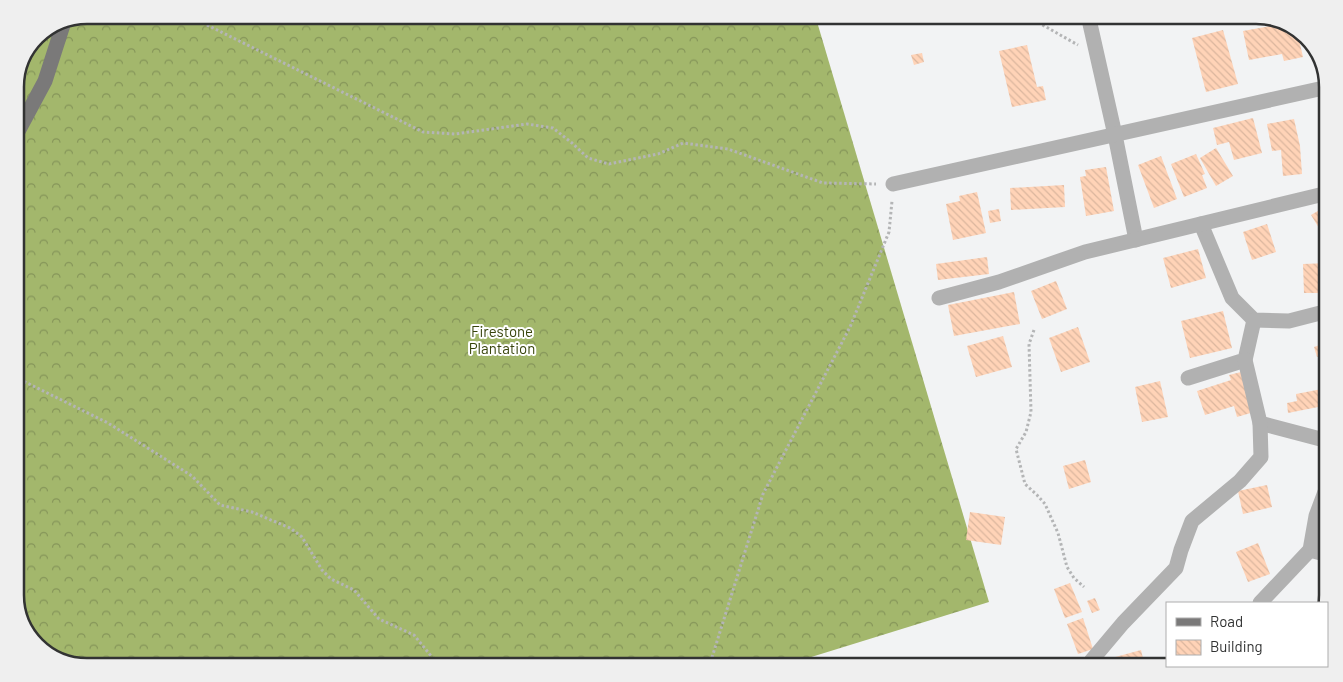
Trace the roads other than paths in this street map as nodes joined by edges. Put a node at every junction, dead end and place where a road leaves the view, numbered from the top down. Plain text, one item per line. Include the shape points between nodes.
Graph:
1 (1090, 24) edge
2 (62, 29) edge
3 (1319, 89) edge
4 (24, 120) edge
5 (1115, 135) junction
6 (893, 184) road end
7 (1319, 195) edge
8 (1201, 224) junction
9 (1136, 240) junction
10 (939, 298) dead end
11 (1319, 313) edge
12 (1254, 320) junction
13 (1245, 360) junction
14 (1188, 378) dead end
15 (1260, 423) junction
16 (1319, 439) edge
17 (1319, 508) edge
18 (1310, 550) junction
19 (1319, 552) edge
20 (1261, 602) edge
21 (1094, 658) edge

1 - 5 street
2 - 4 main road via 45,81
3 - 5 street
5 - 6 street
5 - 9 street
7 - 8 street
8 - 9 street
8 - 12 street via 1232,298
9 - 10 street via 1085,252 999,282
11 - 12 street via 1289,321
12 - 13 street
13 - 14 street
13 - 15 street
15 - 16 street
15 - 21 street via 1262,457 1240,481 1192,520 1176,568
17 - 18 street
18 - 19 street
18 - 20 street

